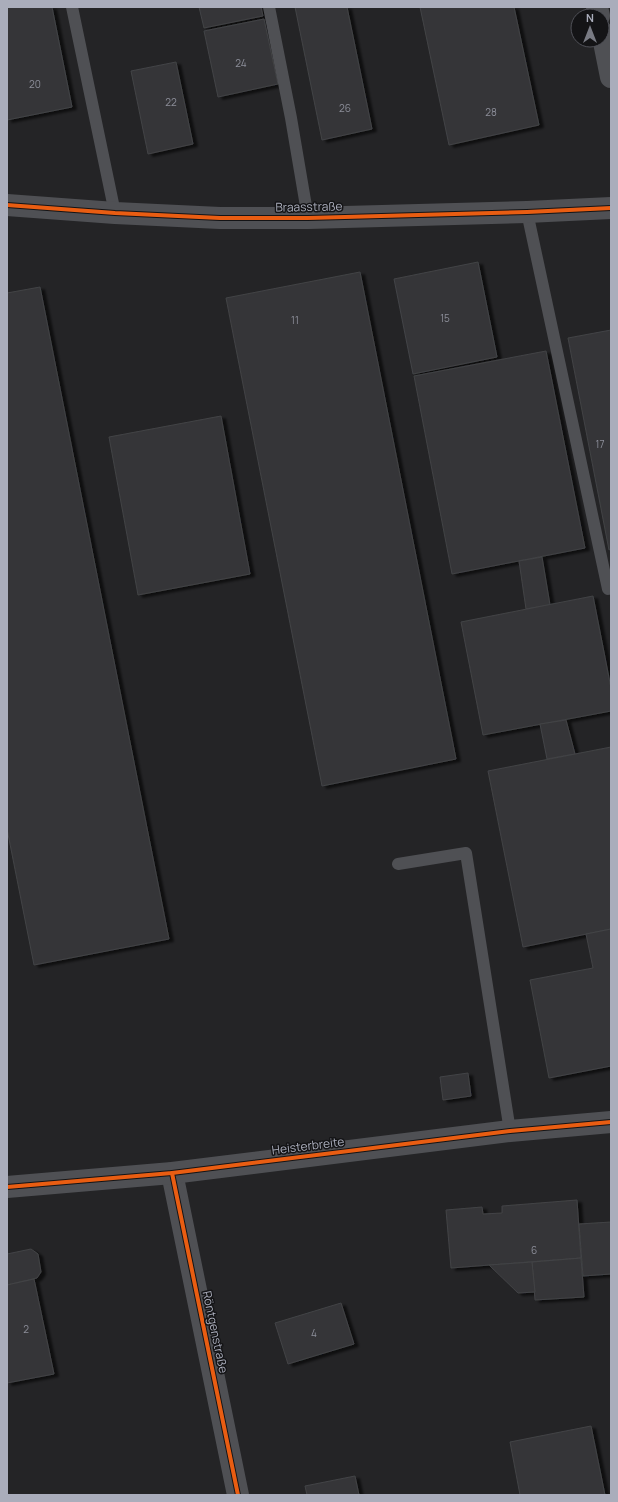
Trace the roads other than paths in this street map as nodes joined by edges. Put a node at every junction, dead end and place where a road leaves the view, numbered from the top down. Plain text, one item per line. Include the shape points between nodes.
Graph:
1 (72, 7) edge
2 (269, 7) edge
3 (605, 48) edge
4 (611, 77) edge
5 (7, 205) edge
6 (611, 208) edge
7 (527, 212) junction
8 (115, 213) junction
9 (308, 218) junction
10 (611, 588) edge
11 (398, 864) dead end
12 (611, 1122) edge
13 (510, 1131) junction
14 (172, 1173) junction
15 (7, 1187) edge
16 (238, 1495) edge

1 - 8 lane
2 - 9 lane
3 - 4 street
5 - 8 street, Braasstraße
6 - 7 street, Braasstraße
7 - 9 street, Braasstraße
7 - 10 lane via 608,589
8 - 9 street, Braasstraße via 220,218
11 - 13 lane via 466,853
12 - 13 street, Heisterbreite
13 - 14 street, Heisterbreite
14 - 15 street, Heisterbreite
14 - 16 street, Röntgenstraße

